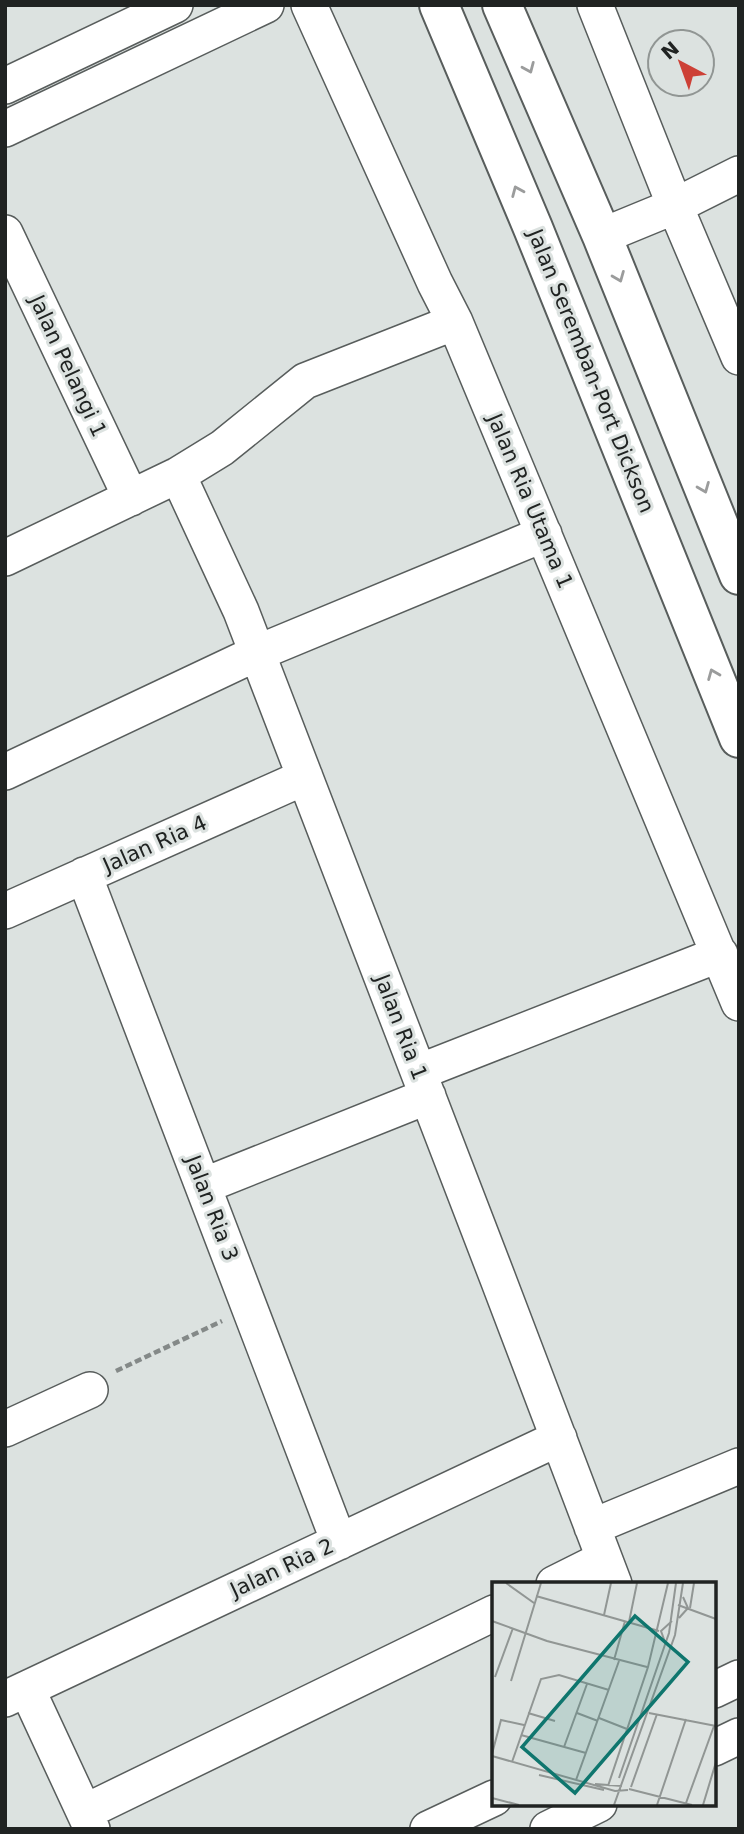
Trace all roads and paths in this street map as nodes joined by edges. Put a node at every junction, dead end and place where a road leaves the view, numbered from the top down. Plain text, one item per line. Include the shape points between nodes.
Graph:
1 (176, 5) edge
2 (266, 5) edge
3 (309, 5) edge
4 (502, 5) edge
5 (595, 5) edge
6 (436, 12) edge
7 (5, 86) edge
8 (5, 129) edge
9 (739, 174) edge
10 (675, 206) junction
11 (5, 233) edge
12 (602, 236) junction
13 (455, 322) junction
14 (739, 357) edge
15 (178, 475) junction
16 (131, 498) junction
17 (544, 534) junction
18 (5, 558) edge
19 (739, 575) edge
20 (257, 653) junction
21 (739, 738) edge
22 (5, 772) edge
23 (305, 776) junction
24 (85, 875) junction
25 (5, 911) edge
26 (720, 954) junction
27 (739, 1003) edge
28 (423, 1084) junction
29 (203, 1186) junction
30 (250, 1308) junction
31 (90, 1390) joint
32 (5, 1429) edge
33 (559, 1438) junction
34 (739, 1466) edge
35 (592, 1527) junction
36 (339, 1542) junction
37 (609, 1572) edge
38 (563, 1582) edge
39 (492, 1614) edge
40 (739, 1678) edge
41 (716, 1689) edge
42 (16, 1694) edge
43 (739, 1736) edge
44 (716, 1747) edge
45 (492, 1799) edge
46 (595, 1806) edge
47 (88, 1821) edge
48 (428, 1829) edge
49 (548, 1829) edge

1 - 7 street
2 - 8 street
3 - 13 street, Jalan Ria Utama 1
4 -> 12 highway
5 - 10 street
21 -> 6 highway, Jalan Seremban-Port Dickson via 533,228
9 - 10 street
10 - 12 street
10 - 14 street
11 - 16 street, Jalan Pelangi 1
12 -> 19 highway
13 - 15 street via 305,381 222,448
13 - 17 street, Jalan Ria Utama 1
15 - 16 street
15 - 20 street, Jalan Ria 1
16 - 18 street
17 - 20 street
17 - 26 street, Jalan Ria Utama 1
20 - 22 street
20 - 23 street, Jalan Ria 1
23 - 24 street, Jalan Ria 4
23 - 28 street, Jalan Ria 1
24 - 25 street, Jalan Ria 4
24 - 29 street, Jalan Ria 3
26 - 27 street, Jalan Ria Utama 1
26 - 28 street
28 - 29 street
28 - 33 street, Jalan Ria 1
29 - 30 street, Jalan Ria 3
30 - 31 path via 122,1367
30 - 36 street, Jalan Ria 3
31 - 32 street
33 - 35 street, Jalan Ria 1
33 - 36 street, Jalan Ria 2
34 - 35 street
35 - 37 street, Jalan Ria 1
36 - 42 street, Jalan Ria 2
37 - 38 street
39 - 47 street
40 - 41 street
42 - 47 street
43 - 44 street
45 - 48 street
46 - 49 street

